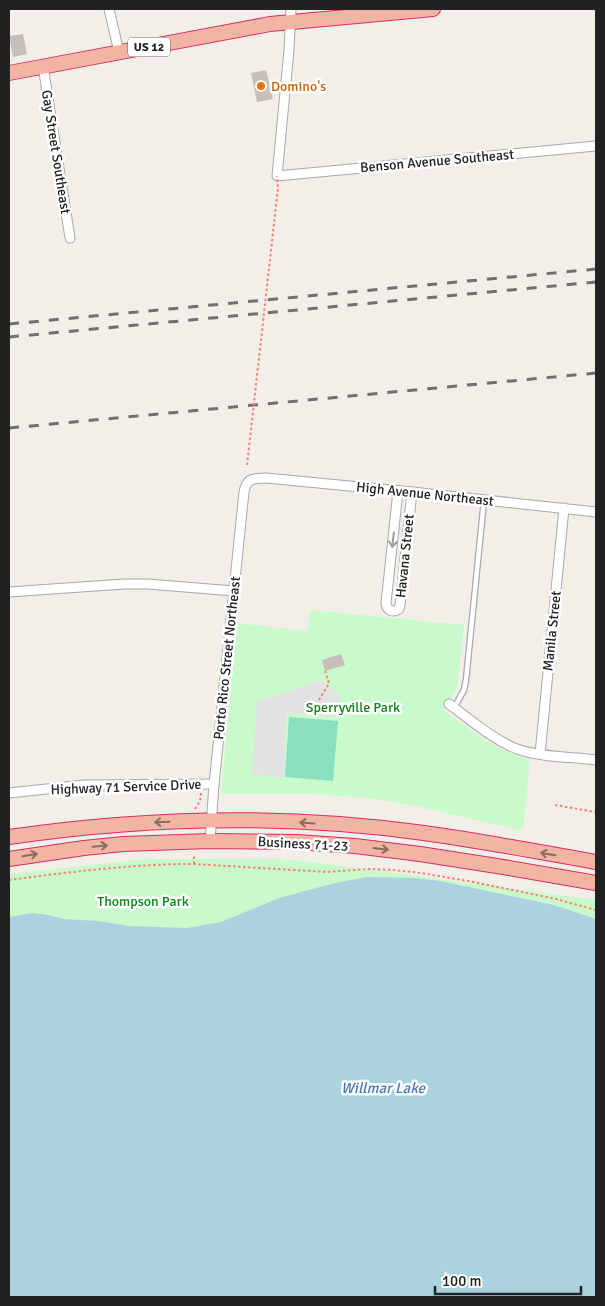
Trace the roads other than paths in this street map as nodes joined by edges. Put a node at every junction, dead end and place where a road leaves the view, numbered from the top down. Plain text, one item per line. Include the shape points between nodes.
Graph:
1 (109, 9) edge
2 (433, 9) edge
3 (290, 15) edge
4 (119, 52) junction
5 (43, 66) junction
6 (9, 73) edge
7 (596, 146) edge
8 (70, 238) dead end
9 (253, 478) joint
10 (398, 491) junction
11 (412, 492) junction
12 (484, 499) junction
13 (564, 508) junction
14 (596, 512) edge
15 (234, 591) junction
16 (9, 592) edge
17 (452, 706) joint
18 (540, 754) junction
19 (596, 760) edge
20 (214, 784) junction
21 (9, 793) edge
22 (211, 820) junction
23 (9, 837) edge
24 (210, 841) junction
25 (9, 859) edge
26 (596, 862) edge
27 (596, 883) edge

1 - 4 street
2 - 3 highway, US 12
3 - 4 highway, US 12 via 270,24
3 - 7 street, Benson Avenue Southeast via 277,176
4 - 5 highway, US 12
5 - 6 highway, US 12
5 - 8 street, Gay Street Southeast
9 - 10 street, High Avenue Northeast
9 - 15 street, Porto Rico Street Northeast via 244,492
10 - 11 street, High Avenue Northeast
10 -> 11 street, Havana Street via 386,603 388,610 392,611 399,609 400,605
11 - 12 street, High Avenue Northeast
12 - 13 street, High Avenue Northeast
12 - 17 lane via 466,680 464,690
13 - 14 street, High Avenue Northeast
13 - 18 street, Manila Street
15 - 16 street via 123,584
15 - 20 street, Porto Rico Street Northeast
17 - 18 street via 492,736 522,750
18 - 19 street
20 - 21 street, Highway 71 Service Drive via 84,785
20 - 22 street, Porto Rico Street Northeast
22 -> 23 highway, Business 71-23 via 101,826
22 - 24 street, Porto Rico Street Northeast
26 -> 22 highway, Business 71-23 via 423,833 356,826
25 -> 24 highway, Business 71-23 via 123,844
24 -> 27 highway, Business 71-23 via 355,846

